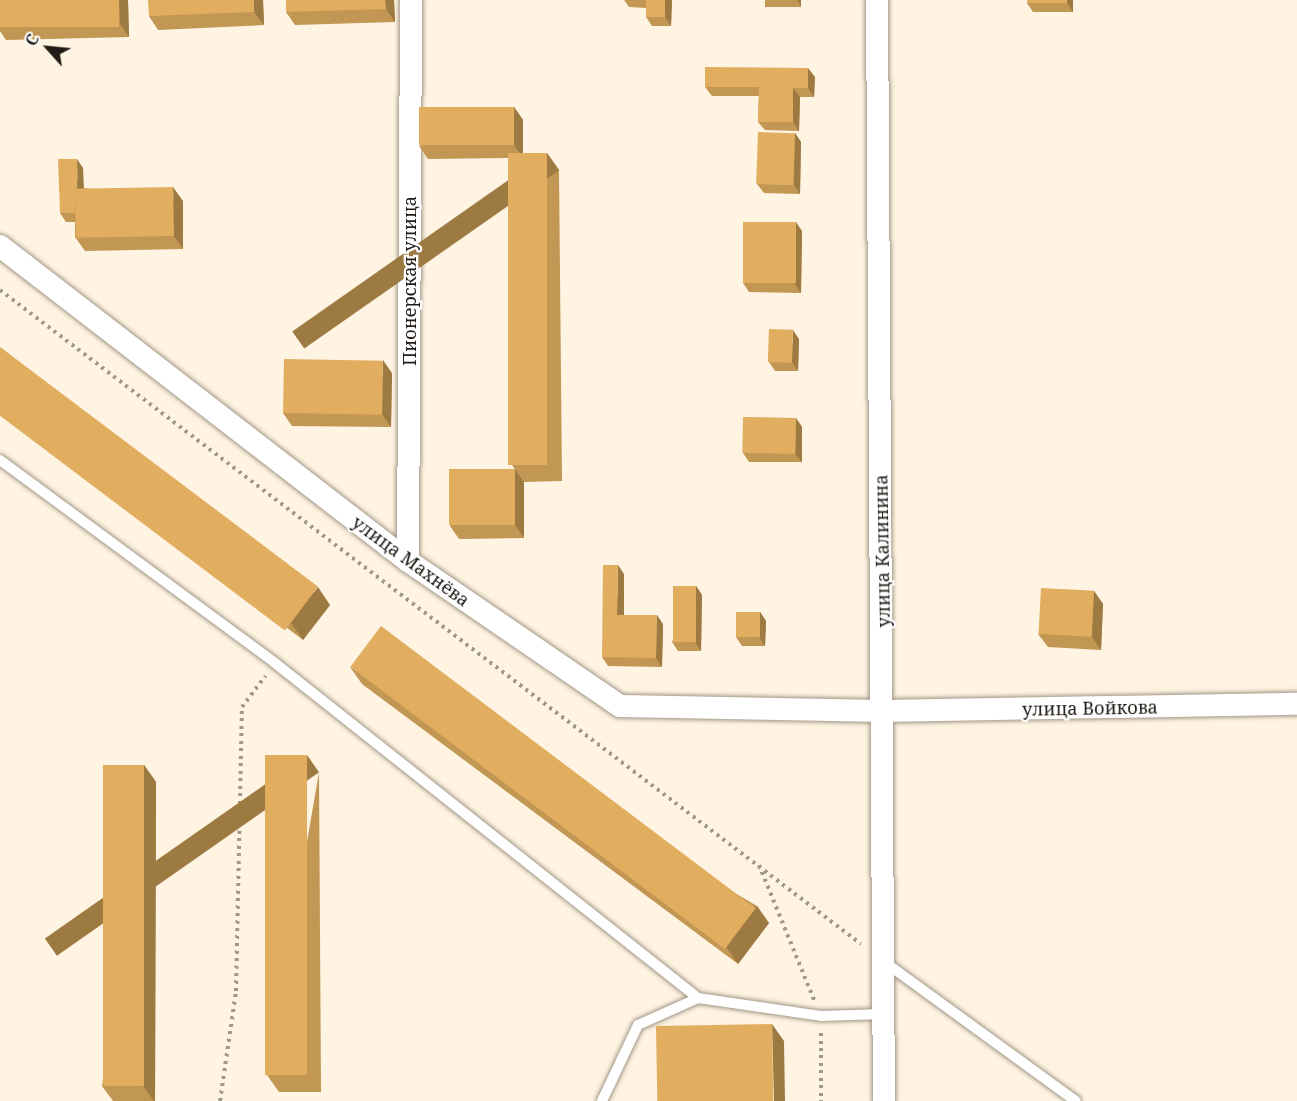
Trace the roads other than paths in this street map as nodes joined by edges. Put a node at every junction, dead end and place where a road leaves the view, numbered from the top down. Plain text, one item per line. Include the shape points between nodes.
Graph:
1 (411, 0) edge
2 (877, 0) edge
3 (0, 246) edge
4 (0, 460) edge
5 (408, 561) junction
6 (1297, 704) edge
7 (883, 711) junction
8 (883, 961) junction
9 (698, 998) junction
10 (882, 1014) junction
11 (602, 1101) edge
12 (884, 1101) edge
13 (1076, 1101) edge

1 - 5 street, Пионерская улица
2 - 7 street, улица Калинина
3 - 5 street, улица Махнёва
4 - 9 lane via 274,663
5 - 7 street, улица Махнёва via 620,706
6 - 7 street, улица Войкова
7 - 8 street, улица Калинина
8 - 10 street, улица Калинина
8 - 13 lane
9 - 10 lane via 821,1016
9 - 11 lane via 638,1025
10 - 12 street, улица Калинина

